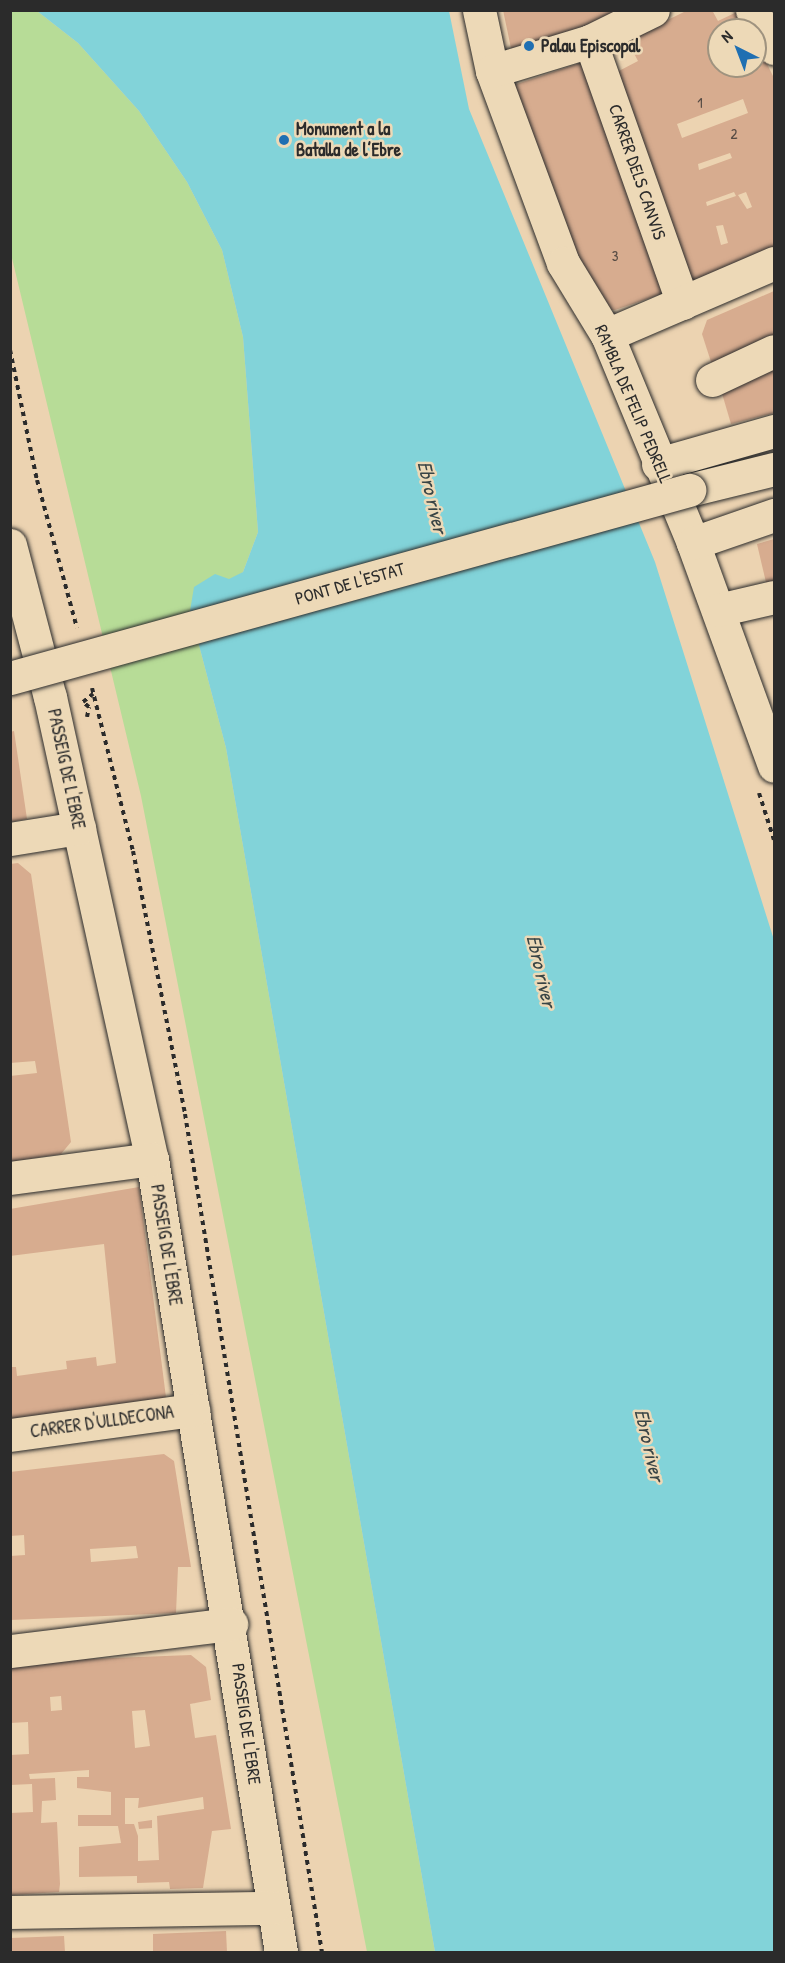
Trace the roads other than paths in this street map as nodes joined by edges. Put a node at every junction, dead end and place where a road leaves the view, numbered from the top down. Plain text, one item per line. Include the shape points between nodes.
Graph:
1 (479, 10) edge
2 (653, 10) edge
3 (752, 10) edge
4 (590, 41) junction
5 (774, 48) edge
6 (492, 71) junction
7 (774, 263) edge
8 (683, 303) junction
9 (607, 335) junction
10 (774, 351) edge
11 (712, 380) dead end
12 (774, 431) edge
13 (658, 464) junction
14 (774, 470) edge
15 (774, 515) edge
16 (693, 543) junction
17 (10, 545) edge
18 (774, 597) edge
19 (718, 610) junction
20 (10, 678) edge
21 (774, 766) edge
22 (79, 828) junction
23 (10, 839) edge
24 (152, 1160) junction
25 (10, 1178) edge
26 (193, 1410) junction
27 (10, 1435) edge
28 (231, 1623) junction
29 (10, 1651) edge
30 (273, 1908) junction
31 (10, 1912) edge
32 (280, 1953) edge

1 - 6 street, RAMBLA DE FELIP PEDRELL
2 - 4 street
3 - 5 street
4 - 6 street
4 - 8 street, CARRER DELS CANVIS
6 - 9 street, RAMBLA DE FELIP PEDRELL via 563,263
7 - 8 street
8 - 9 street
9 - 13 street, RAMBLA DE FELIP PEDRELL
10 - 11 street
12 - 13 street
13 - 16 street, RAMBLA DE FELIP PEDRELL
14 - 20 street, PONT DE L'ESTAT, bridge via 689,490
15 - 16 street
16 - 19 street, RAMBLA DE FELIP PEDRELL
17 - 22 street, PASSEIG DE L'EBRE
18 - 19 street
19 - 21 street, RAMBLA DE FELIP PEDRELL
22 - 23 street
22 - 24 street, PASSEIG DE L'EBRE
24 - 25 street
24 - 26 street, PASSEIG DE L'EBRE
26 - 27 street, CARRER D'ULLDECONA
26 - 28 street, PASSEIG DE L'EBRE
28 - 29 street
28 - 30 street, PASSEIG DE L'EBRE
30 - 31 street
30 - 32 street, PASSEIG DE L'EBRE

